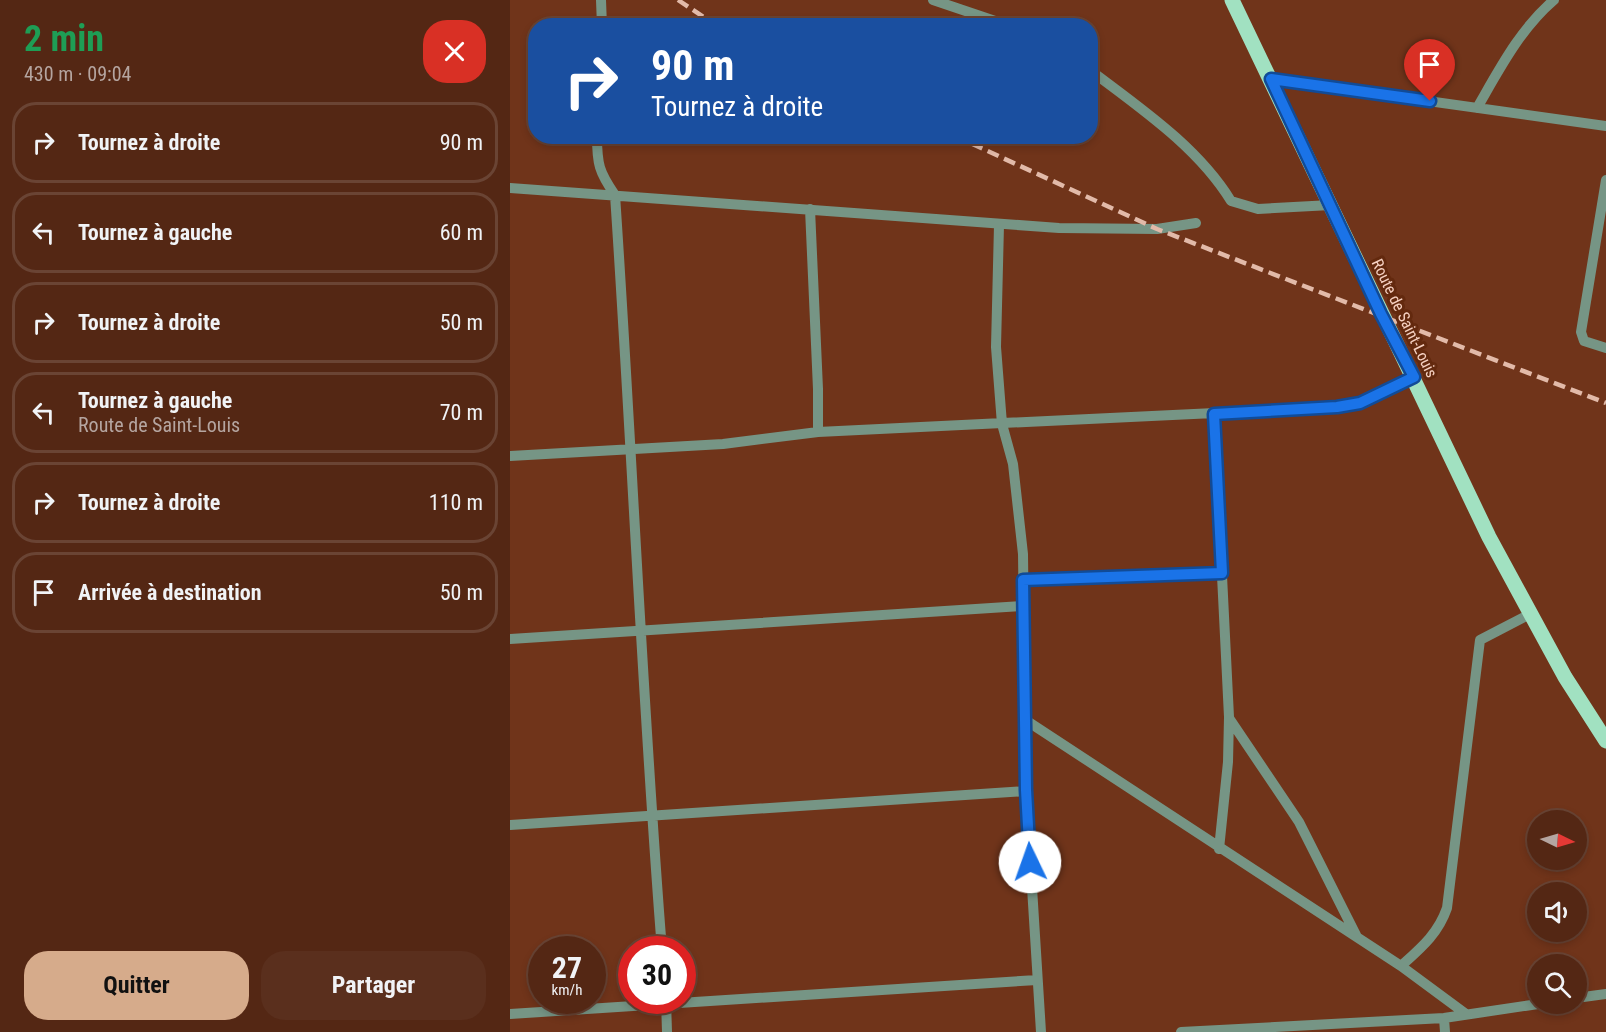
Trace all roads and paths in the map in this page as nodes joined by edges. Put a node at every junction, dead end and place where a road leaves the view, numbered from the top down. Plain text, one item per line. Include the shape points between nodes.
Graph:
1 (601, 0) edge
2 (933, 0) edge
3 (1232, 0) edge
4 (1554, 0) edge
5 (602, 18) edge
6 (986, 18) edge
7 (1098, 76) edge
8 (1271, 79) junction
9 (1477, 108) junction
10 (1606, 126) edge
11 (597, 144) edge
12 (1606, 180) edge
13 (510, 188) edge
14 (615, 195) junction
15 (1331, 206) junction
16 (810, 209) junction
17 (1196, 223) dead end
18 (999, 225) junction
19 (1606, 348) edge
20 (1414, 377) junction
21 (1214, 414) junction
22 (1002, 424) junction
23 (818, 432) junction
24 (632, 450) junction
25 (510, 456) edge
26 (1222, 573) junction
27 (1023, 580) junction
28 (1023, 606) junction
29 (1530, 614) junction
30 (643, 632) junction
31 (510, 639) edge
32 (1229, 717) junction
33 (1027, 721) junction
34 (1606, 741) edge
35 (1026, 790) junction
36 (651, 815) junction
37 (510, 825) edge
38 (1219, 849) junction
39 (661, 936) edge
40 (1357, 938) junction
41 (1401, 966) junction
42 (1037, 980) junction
43 (1606, 994) edge
44 (1587, 997) edge
45 (696, 1000) edge
46 (618, 1006) edge
47 (1527, 1006) edge
48 (510, 1014) edge
49 (667, 1014) edge
50 (1466, 1014) junction
51 (1444, 1018) junction
52 (668, 1032) edge
53 (1041, 1032) edge
54 (1181, 1032) edge
55 (1445, 1032) edge

1 - 5 street
2 - 6 street
3 - 8 main road, Route de Saint-Louis
4 - 9 street via 1522,36
7 - 15 street via 1185,146 1221,184 1231,201 1258,209
8 - 9 street
8 - 15 main road, Route de Saint-Louis
9 - 10 street
11 - 14 street via 601,176
12 - 19 street via 1581,332 1584,341
13 - 14 street
14 - 16 street
14 - 24 street
15 - 20 main road, Route de Saint-Louis
16 - 18 street
16 - 23 street
17 - 18 street via 1157,229
18 - 22 street via 996,323
20 - 21 street via 1360,403
20 - 29 main road, Route de Saint-Louis
21 - 22 street
21 - 26 street
22 - 23 street
22 - 27 street via 1013,464
23 - 24 street
24 - 25 street
24 - 30 street
26 - 27 street
26 - 32 street
27 - 28 street
28 - 30 street
28 - 33 street
29 - 34 main road, Route de Saint-Louis
29 - 41 street via 1480,640 1447,908 1442,925
30 - 31 street
30 - 36 street
32 - 38 street
32 - 40 street via 1299,822
33 - 35 street
33 - 38 street
35 - 36 street
35 - 42 street
36 - 37 street
36 - 39 street
38 - 40 street
40 - 41 street
41 - 50 street
42 - 45 street
42 - 53 street
43 - 44 street
46 - 48 street
47 - 50 street
49 - 52 street
50 - 51 street
51 - 54 street
51 - 55 street

